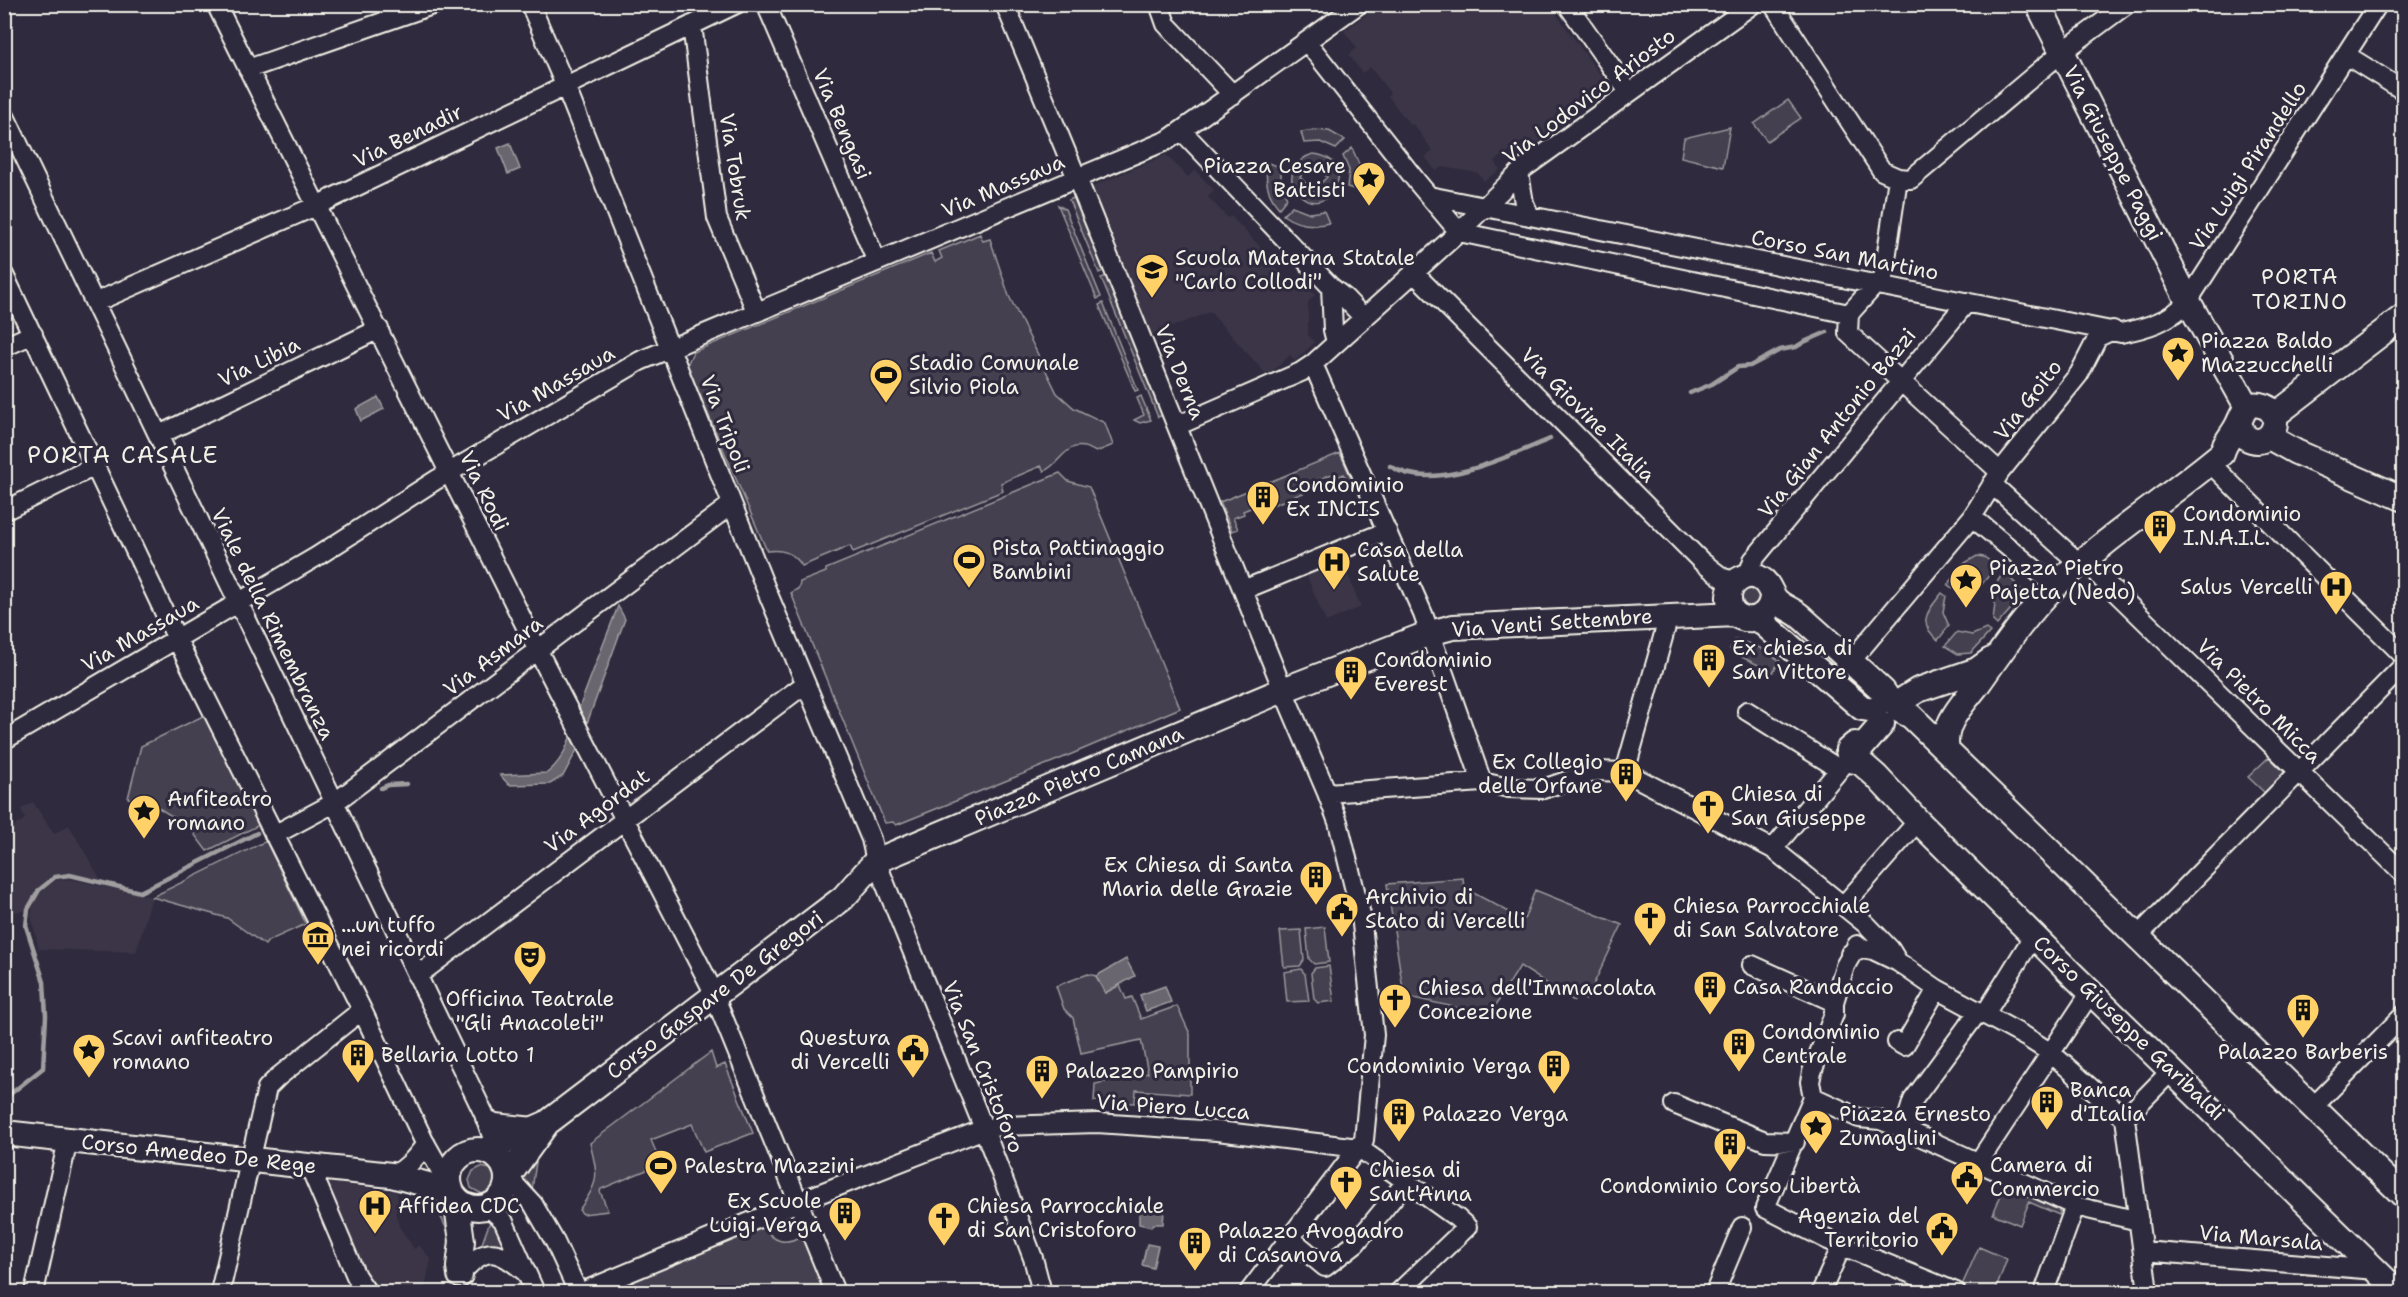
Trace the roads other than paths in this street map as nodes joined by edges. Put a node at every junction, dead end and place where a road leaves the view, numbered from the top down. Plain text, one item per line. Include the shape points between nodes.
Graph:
1 (216, 4) edge
2 (435, 4) edge
3 (530, 4) edge
4 (736, 4) edge
5 (766, 4) edge
6 (1005, 4) edge
7 (1159, 4) edge
8 (1359, 4) edge
9 (1567, 4) edge
10 (1753, 4) edge
11 (1773, 4) edge
12 (2038, 4) edge
13 (2127, 4) edge
14 (2378, 4) edge
15 (692, 25) junction
16 (1307, 42) junction
17 (2061, 53) junction
18 (2346, 55) junction
19 (248, 69) junction
20 (565, 85) junction
21 (2403, 91) edge
22 (1629, 92) junction
23 (1233, 95) junction
24 (4, 114) edge
25 (1175, 135) junction
26 (1519, 173) junction
27 (1890, 175) junction
28 (1077, 179) junction
29 (1429, 196) junction
30 (318, 204) junction
31 (1486, 207) junction
32 (1530, 216) junction
33 (1459, 232) junction
34 (877, 262) junction
35 (1413, 272) junction
36 (4, 275) edge
37 (1879, 285) junction
38 (1331, 286) junction
39 (2188, 301) junction
40 (96, 302) junction
41 (1967, 302) junction
42 (756, 311) junction
43 (1849, 314) junction
44 (2403, 316) edge
45 (1364, 318) junction
46 (379, 329) junction
47 (2113, 330) junction
48 (33, 334) junction
49 (1336, 342) junction
50 (4, 347) edge
51 (669, 348) junction
52 (1313, 364) junction
53 (1900, 380) junction
54 (1175, 420) junction
55 (2256, 425) junction
56 (159, 435) junction
57 (2216, 458) junction
58 (95, 466) junction
59 (450, 472) junction
60 (1996, 478) junction
61 (2403, 499) edge
62 (732, 504) junction
63 (4, 511) edge
64 (1972, 517) junction
65 (1388, 531) junction
66 (2086, 559) junction
67 (2055, 586) junction
68 (1243, 590) junction
69 (1738, 593) junction
70 (1772, 596) junction
71 (238, 603) junction
72 (1679, 615) junction
73 (1760, 618) junction
74 (1430, 633) junction
75 (177, 639) junction
76 (538, 651) junction
77 (1996, 656) junction
78 (2403, 656) edge
79 (1851, 661) junction
80 (2403, 664) edge
81 (805, 684) junction
82 (1283, 690) junction
83 (1888, 710) junction
84 (1747, 711) dead end
85 (4, 741) edge
86 (1947, 751) junction
87 (1853, 759) junction
88 (1625, 772) junction
89 (2299, 773) junction
90 (1482, 782) junction
91 (1328, 793) junction
92 (334, 803) junction
93 (623, 819) junction
94 (1918, 821) junction
95 (274, 835) junction
96 (1773, 849) junction
97 (876, 861) junction
98 (2403, 874) edge
99 (1843, 906) junction
100 (1867, 926) junction
101 (2034, 935) junction
102 (2138, 937) junction
103 (1850, 954) junction
104 (1898, 962) junction
105 (1752, 965) dead end
106 (417, 976) junction
107 (1937, 989) junction
108 (2091, 992) junction
109 (714, 996) junction
110 (1834, 1002) junction
111 (362, 1010) junction
112 (1982, 1013) junction
113 (2403, 1015) edge
114 (1897, 1042) dead end
115 (2052, 1053) junction
116 (2172, 1070) junction
117 (1813, 1097) junction
118 (1674, 1104) dead end
119 (2313, 1107) junction
120 (485, 1118) junction
121 (2125, 1118) junction
122 (542, 1125) junction
123 (984, 1129) junction
124 (1904, 1129) junction
125 (7, 1133) edge
126 (68, 1140) junction
127 (1765, 1141) junction
128 (1795, 1142) junction
129 (426, 1144) junction
130 (1359, 1148) junction
131 (492, 1150) junction
132 (252, 1159) junction
133 (1785, 1163) junction
134 (1978, 1163) junction
135 (309, 1165) junction
136 (393, 1175) junction
137 (508, 1177) junction
138 (449, 1181) junction
139 (1406, 1182) junction
140 (2403, 1196) edge
141 (798, 1202) junction
142 (2075, 1206) junction
143 (488, 1207) junction
144 (1765, 1208) junction
145 (2139, 1221) junction
146 (1290, 1238) junction
147 (1835, 1242) junction
148 (2143, 1251) junction
149 (2376, 1270) junction
150 (525, 1272) junction
151 (461, 1279) edge
152 (1924, 1286) edge
153 (34, 1293) edge
154 (220, 1293) edge
155 (368, 1293) edge
156 (535, 1293) edge
157 (580, 1293) edge
158 (835, 1293) edge
159 (1042, 1293) edge
160 (1249, 1293) edge
161 (1399, 1293) edge
162 (1715, 1293) edge
163 (1821, 1293) edge
164 (1956, 1293) edge
165 (2044, 1293) edge
166 (2148, 1293) edge
167 (2398, 1293) edge

1 - 19 street, Via Rodi
2 - 19 street
3 - 20 street, Via Tripoli
4 - 15 street, Via Benadir
5 - 34 street, Via Bengasi
6 - 28 street, Via Derna
7 - 23 street via 1166,24
8 - 16 street
9 - 22 street
10 - 22 street, Via Lodovico Ariosto
11 - 27 street
12 - 17 main road, Via Giuseppe Paggi
13 - 17 street
14 - 18 street, Via Luigi Pirandello
15 - 20 street, Via Benadir
15 - 42 street, Via Tobruk via 717,218
16 - 23 street
16 - 29 street
17 - 27 street via 1911,179
17 - 39 main road, Via Giuseppe Paggi
18 - 21 street
18 - 39 street, Via Luigi Pirandello
19 - 30 street, Via Rodi
20 - 30 street, Via Benadir
20 - 51 street, Via Tripoli
22 - 26 street, Via Lodovico Ariosto
23 - 25 street
24 - 40 street, Viale della Rimembranza
25 - 28 street, Via Massaua
25 - 38 street
26 - 31 street, Via Lodovico Ariosto
26 - 32 street
27 - 37 street
28 - 34 street, Via Massaua
28 - 54 street, Via Derna
29 - 31 street
29 - 33 street
30 - 40 street, Via Benadir
30 - 46 street, Via Rodi
31 - 32 street, Corso San Martino
31 - 33 street
32 - 37 street, Corso San Martino
33 - 35 street
33 - 43 street
34 - 42 street, Via Massaua
35 - 45 street
35 - 69 street, Via Giovine Italia via 1702,562
36 - 48 street
37 - 41 street, Corso San Martino
37 - 43 street
38 - 45 street
38 - 49 street
39 - 47 street, Corso San Martino via 2181,310 2150,327 2121,333
39 - 55 main road
40 - 56 street, Viale della Rimembranza
41 - 47 street, Corso San Martino
41 - 53 street, Via Gian Antonio Bazzi
42 - 51 street, Via Massaua
43 - 53 street via 1848,333
44 - 55 main road
45 - 49 street
46 - 56 street, Via Libia
46 - 59 street, Via Rodi
47 - 60 street, Via Goito via 2098,337 2079,374
48 - 50 street
48 - 58 street
49 - 52 street
51 - 59 street, Via Massaua
51 - 62 street, Via Tripoli
52 - 54 street via 1186,422
52 - 65 street
53 - 60 street
53 - 69 street, Via Gian Antonio Bazzi via 1753,560
54 - 68 street, Via Derna
55 - 57 main road via 2234,453
55 - 61 main road via 2296,452
56 - 71 street, Viale della Rimembranza
57 - 66 main road
57 - 78 street
58 - 63 street
58 - 75 street
59 - 71 street, Via Massaua
59 - 76 street, Via Rodi
60 - 64 street
60 - 66 street
62 - 76 street, Via Asmara
62 - 81 street, Via Tripoli
64 - 67 street
64 - 79 street
65 - 68 street
65 - 74 street
66 - 67 main road
66 - 89 street, Via Pietro Micca
67 - 77 main road
68 - 82 street, Via Derna
69 - 70 main road via 1758,577 1768,584
69 - 72 main road, Via Venti Settembre
69 - 73 main road via 1749,620
70 - 73 main road via 1769,609
70 - 79 main road
71 - 75 street, Via Massaua
71 - 92 street, Viale della Rimembranza
72 - 74 main road, Via Venti Settembre via 1453,627
72 - 88 street
73 - 83 main road via 1862,708
74 - 82 main road, Via Venti Settembre
74 - 90 street
75 - 85 street, Via Massaua
75 - 95 street
76 - 92 street, Via Asmara
76 - 93 street, Via Rodi
77 - 83 main road via 1977,670 1918,690
77 - 86 main road via 1948,724
79 - 83 main road via 1883,691
80 - 89 street
81 - 93 street, Via Agordat
81 - 97 street, Via Tripoli via 871,839
82 - 91 street, Via Derna
82 - 97 main road, Piazza Pietro Camana
83 - 86 main road via 1911,716
83 - 87 main road
84 - 87 street
86 - 102 main road
87 - 94 main road, Corso Giuseppe Garibaldi via 1876,776
87 - 96 street
88 - 90 street via 1596,771 1543,789
88 - 96 street
89 - 98 street, Via Pietro Micca
89 - 102 street
90 - 91 street
91 - 130 street, Via Derna via 1361,915 1374,1035 1364,1140
92 - 95 street, Via Asmara
92 - 106 street, Viale della Rimembranza
93 - 106 street, Via Agordat
93 - 109 street, Via Rodi
94 - 99 street
94 - 101 main road, Corso Giuseppe Garibaldi
95 - 111 street
96 - 99 street
97 - 109 main road, Corso Gaspare De Gregori via 843,898
97 - 123 street, Via San Cristoforo
99 - 100 street
100 - 103 street via 1867,932
100 - 104 street
101 - 108 main road, Corso Giuseppe Garibaldi
101 - 112 street
102 - 119 main road
103 - 104 street via 1868,949
103 - 110 street
104 - 107 street
105 - 110 street
106 - 120 street, Viale della Rimembranza
107 - 112 street
107 - 114 street via 1904,1046
108 - 115 street
108 - 116 main road, Corso Giuseppe Garibaldi
109 - 122 main road, Corso Gaspare De Gregori
109 - 141 street, Via Rodi
110 - 117 street via 1834,1014 1809,1082
111 - 129 street
111 - 132 street via 267,1088
112 - 115 street
112 - 124 street via 1913,1100
113 - 119 street
115 - 121 street
115 - 134 street
116 - 121 street
116 - 149 main road, Corso Giuseppe Garibaldi
117 - 124 street via 1859,1118 1881,1120
117 - 128 street
118 - 127 street
119 - 140 main road
120 - 122 street via 512,1125
120 - 131 street, Viale della Rimembranza
121 - 145 street
122 - 131 main road, Corso Gaspare De Gregori
122 - 137 main road, Corso Gaspare De Gregori
123 - 130 street, Via Piero Lucca via 1097,1123 1217,1131
123 - 141 street, Via Piero Lucca
123 - 159 street, Via San Cristoforo via 1027,1241
124 - 134 street
125 - 126 main road, Corso Amedeo De Rege
126 - 132 main road, Corso Amedeo De Rege
126 - 153 street
127 - 128 street
127 - 133 street
128 - 133 street
129 - 136 street via 416,1158
129 - 138 street
130 - 139 street
130 - 146 street
131 - 137 main road via 506,1167
131 - 138 main road via 462,1154
132 - 135 main road, Corso Amedeo De Rege
132 - 154 street
133 - 144 street
134 - 142 street
135 - 136 main road, Corso Amedeo De Rege
135 - 155 street via 356,1276
136 - 138 main road, Corso Amedeo De Rege
136 - 138 main road, Corso Amedeo De Rege via 440,1188
137 - 143 main road via 506,1190
137 - 157 street via 532,1204
138 - 143 main road via 467,1206
138 - 151 main road via 462,1241
139 - 146 street via 1356,1243 1324,1267
139 - 161 street via 1467,1227
141 - 157 street, Via Piero Lucca
141 - 158 street, Via Rodi
142 - 145 street
142 - 165 street
143 - 150 street via 503,1220
143 - 151 main road
144 - 147 street
144 - 162 street via 1753,1213 1745,1223
145 - 148 street
146 - 160 street
147 - 152 street
147 - 163 street
148 - 149 street, Via Marsala
148 - 166 street
149 - 167 main road, Corso Giuseppe Garibaldi
150 - 151 street via 508,1257 485,1254 474,1259
150 - 156 street
152 - 164 street

